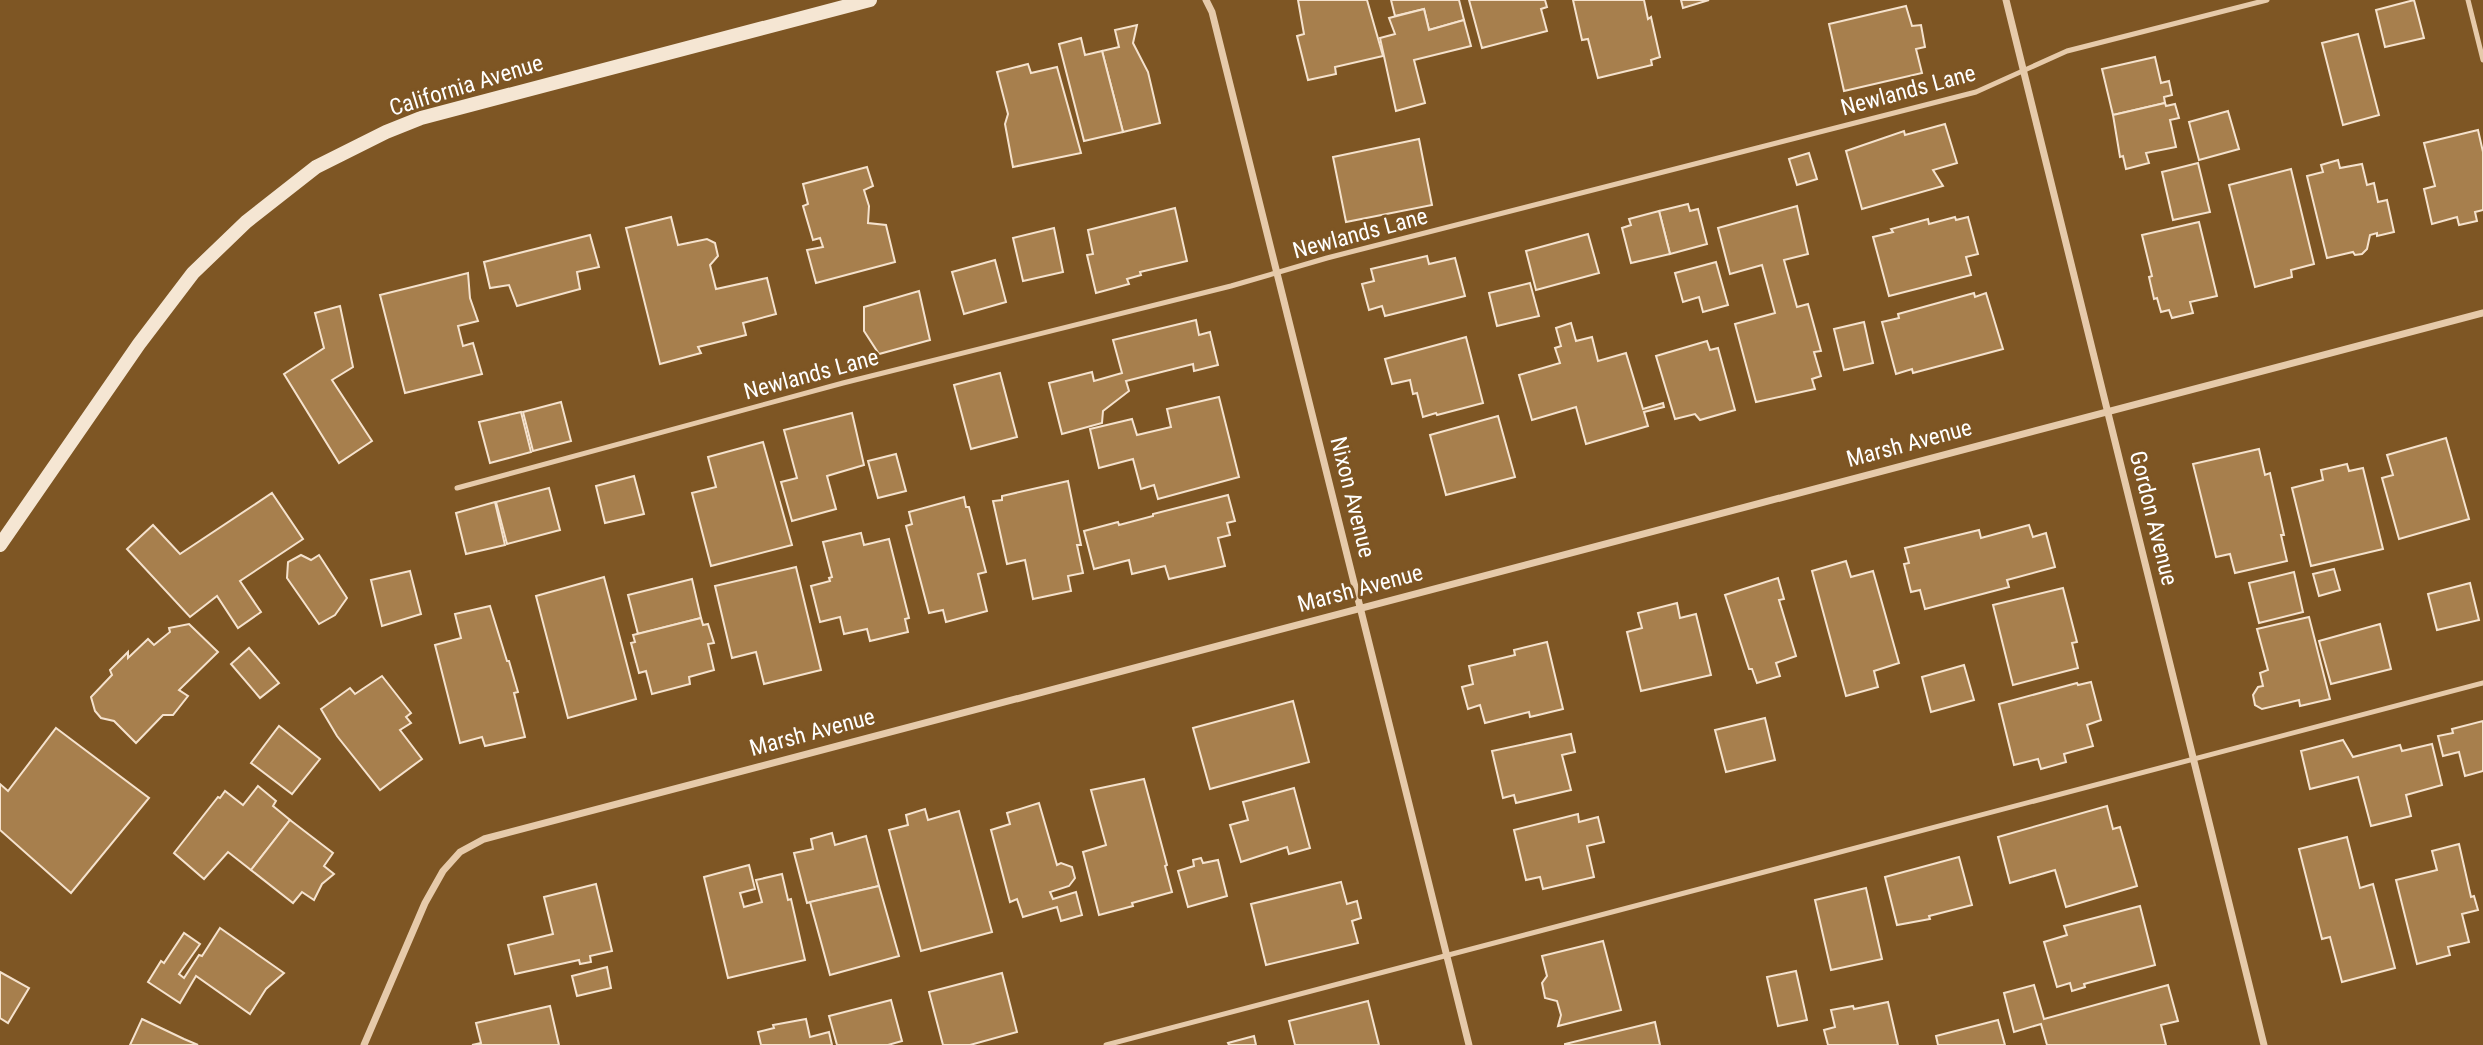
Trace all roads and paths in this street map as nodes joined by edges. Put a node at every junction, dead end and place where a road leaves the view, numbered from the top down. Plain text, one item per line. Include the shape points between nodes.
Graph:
1 (870, 0) edge
2 (1206, 0) edge
3 (2006, 0) edge
4 (2267, 0) edge
5 (2468, 0) edge
6 (2483, 60) edge
7 (2024, 71) junction
8 (1278, 273) junction
9 (2483, 313) edge
10 (2108, 410) junction
11 (457, 488) dead end
12 (0, 545) edge
13 (1360, 608) junction
14 (2483, 683) edge
15 (2193, 758) junction
16 (1447, 954) junction
17 (364, 1045) edge
18 (1106, 1045) edge
19 (1469, 1045) edge
20 (2264, 1045) edge

1 - 12 main road, California Avenue via 421,118 316,167 246,222 193,273
2 - 8 street, Nixon Avenue
3 - 7 street, Gordon Avenue
4 - 7 lane, Newlands Lane via 2067,51
5 - 6 lane
7 - 8 lane, Newlands Lane via 1976,92
7 - 10 street, Gordon Avenue
8 - 11 lane, Newlands Lane via 843,383
8 - 13 street, Nixon Avenue
9 - 10 street, Marsh Avenue
10 - 13 street, Marsh Avenue
10 - 15 street, Gordon Avenue
13 - 16 street, Nixon Avenue
13 - 17 street, Marsh Avenue via 484,839 460,852 443,871
14 - 15 lane
15 - 16 lane
15 - 20 street, Gordon Avenue
16 - 18 lane
16 - 19 street, Nixon Avenue

